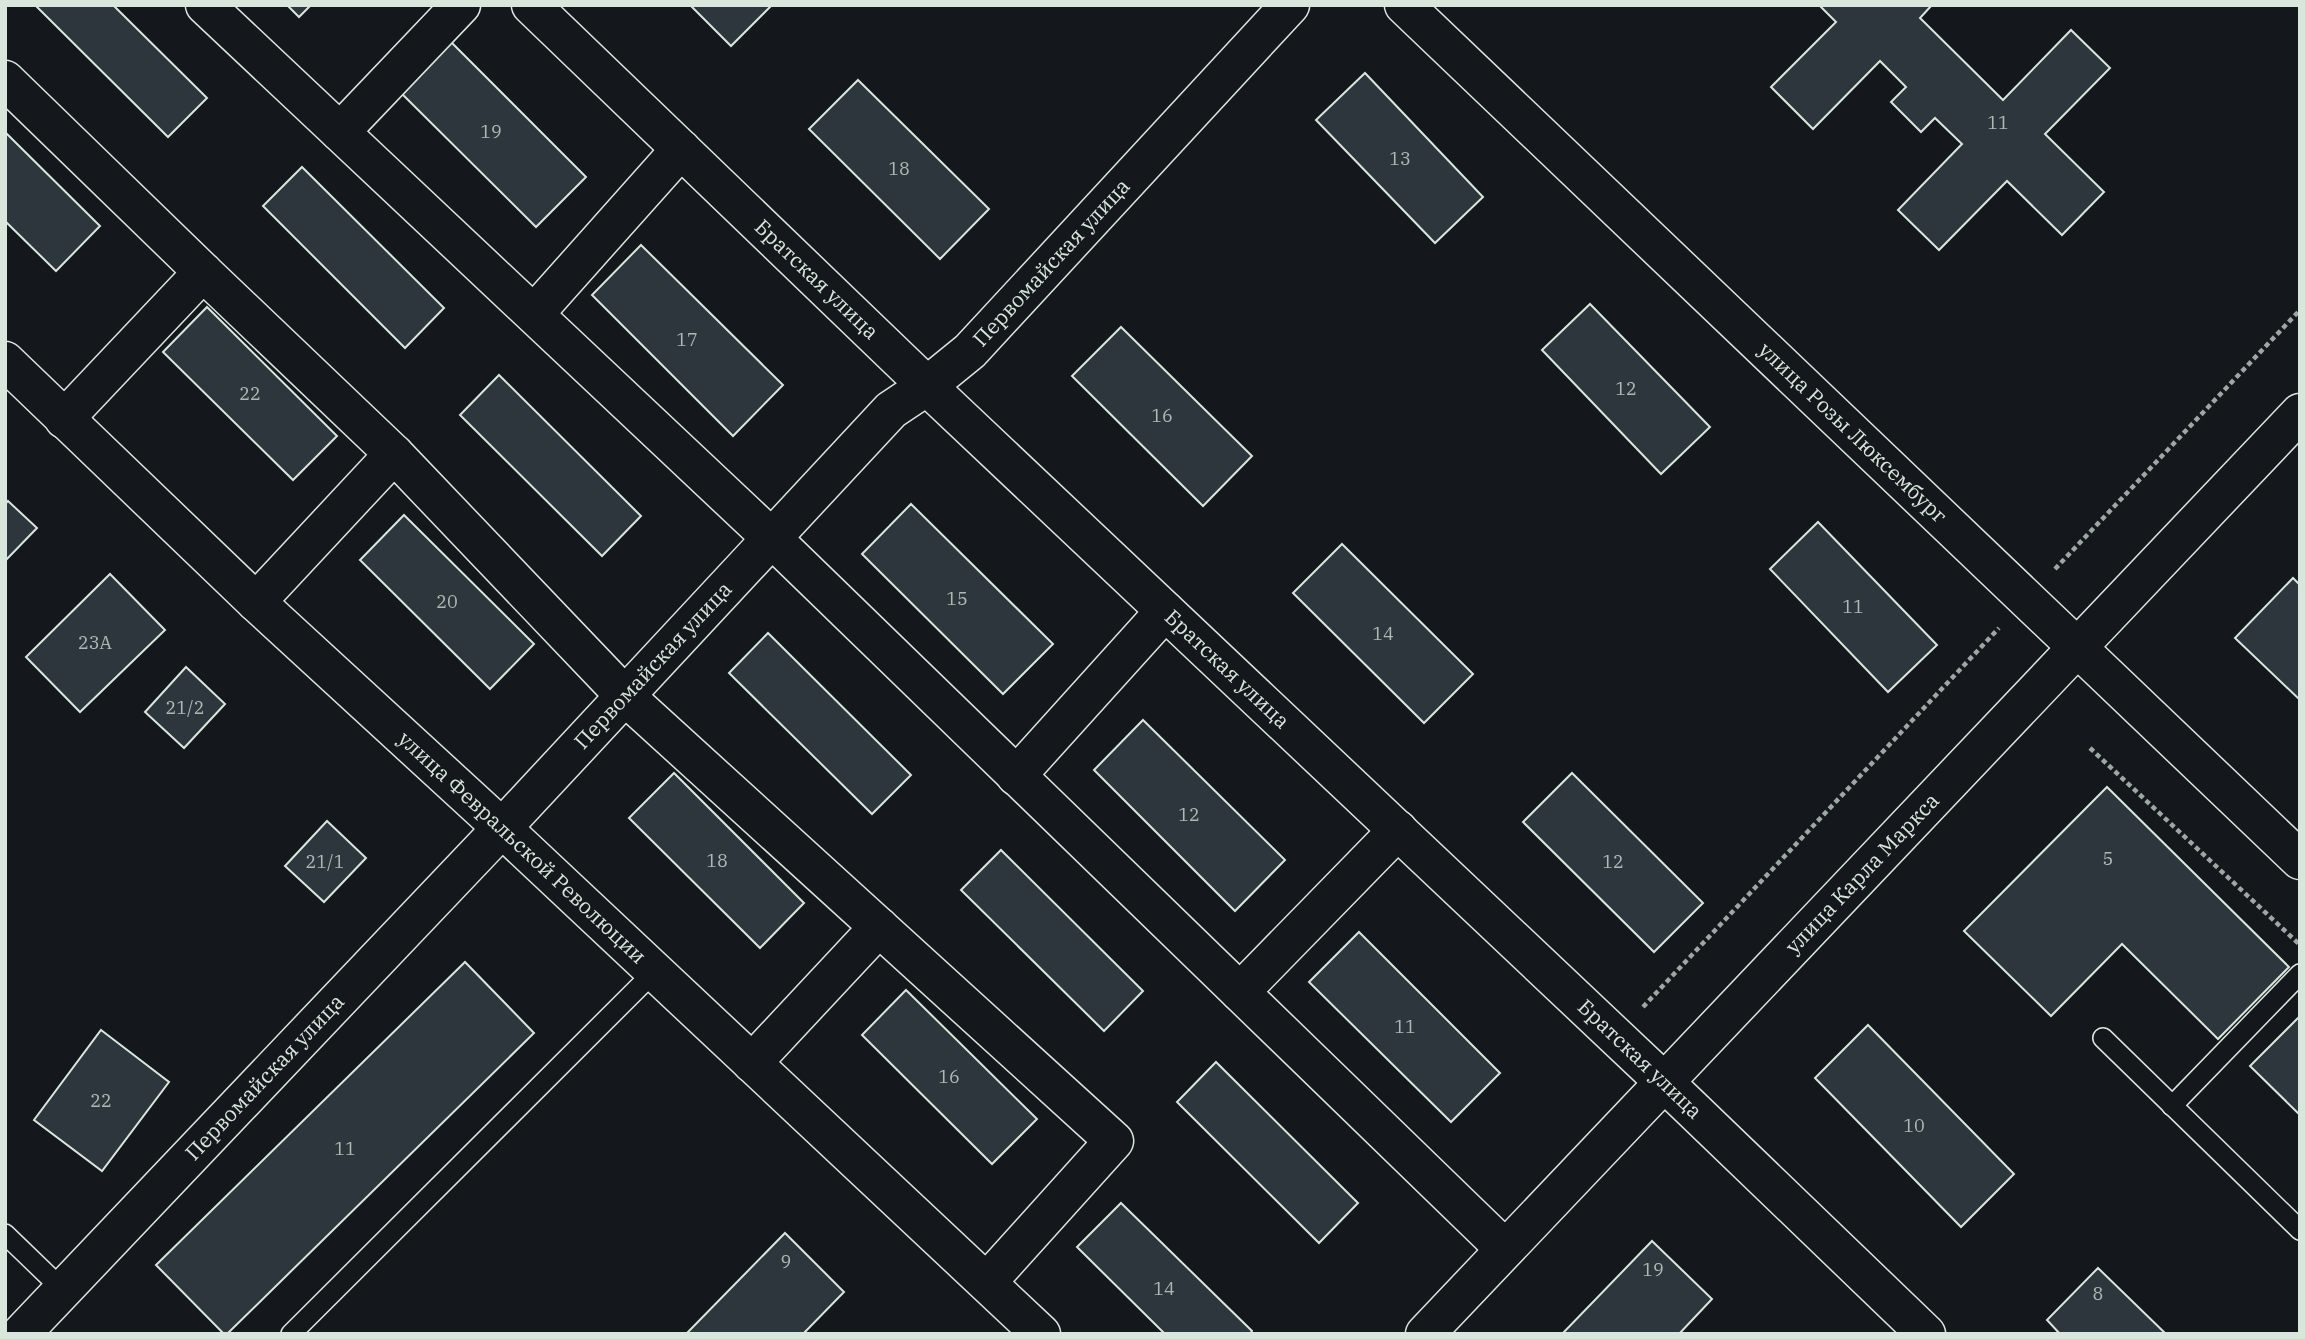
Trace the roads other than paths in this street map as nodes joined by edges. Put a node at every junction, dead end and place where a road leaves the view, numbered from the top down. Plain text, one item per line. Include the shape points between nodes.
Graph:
1 (205, 5) edge
2 (461, 5) edge
3 (531, 5) edge
4 (1290, 5) edge
5 (1404, 5) edge
6 (5, 80) edge
7 (340, 132) junction
8 (681, 149) junction
9 (203, 272) junction
10 (534, 314) junction
11 (5, 361) edge
12 (927, 386) junction
13 (2300, 413) edge
14 (64, 419) junction
15 (394, 454) junction
16 (771, 539) junction
17 (256, 602) junction
18 (1165, 611) junction
19 (2078, 647) junction
20 (625, 696) junction
21 (1016, 776) junction
22 (502, 828) junction
23 (1398, 830) junction
24 (2300, 860) edge
25 (879, 927) junction
26 (654, 972) junction
27 (2300, 974) edge
28 (1240, 992) junction
29 (2103, 1038) dead end
30 (752, 1063) junction
31 (1663, 1081) junction
32 (2172, 1106) junction
33 (2300, 1230) edge
34 (5, 1234) edge
35 (1504, 1249) junction
36 (987, 1282) junction
37 (63, 1290) junction
38 (21, 1334) edge
39 (291, 1334) edge
40 (1041, 1334) edge
41 (1425, 1334) edge
42 (1926, 1334) edge

1 - 7 street
2 - 7 street
3 - 8 street, Братская улица
4 - 12 street, Первомайская улица via 970,351
5 - 19 street, улица Розы Люксембург
6 - 9 street
7 - 10 street
8 - 10 street
8 - 12 street, Братская улица
9 - 14 street
9 - 15 street
10 - 16 street
11 - 14 street, улица Февральской Революции
12 - 16 street, Первомайская улица via 891,410
12 - 18 street, Братская улица
13 - 19 street, улица Карла Маркса
14 - 17 street, улица Февральской Революции
15 - 17 street
15 - 20 street
16 - 20 street, Первомайская улица
16 - 21 street
17 - 22 street, улица Февральской Революции
18 - 21 street
18 - 23 street, Братская улица
19 - 24 street, улица Розы Люксембург
19 - 31 street, улица Карла Маркса
20 - 22 street, Первомайская улица
20 - 25 street
21 - 28 street
22 - 26 street, улица Февральской Революции
22 - 37 street, Первомайская улица
23 - 28 street
23 - 31 street, Братская улица
25 - 30 street
25 - 36 street via 1114,1141
26 - 30 street, улица Февральской Революции
26 - 39 lane
27 - 32 lane
28 - 35 street
29 - 32 lane
30 - 36 street, улица Февральской Революции
31 - 35 street, улица Карла Маркса
31 - 42 street, Братская улица
32 - 33 lane
34 - 37 lane
35 - 41 street, улица Карла Маркса
36 - 40 street, улица Февральской Революции
37 - 38 street, Первомайская улица

